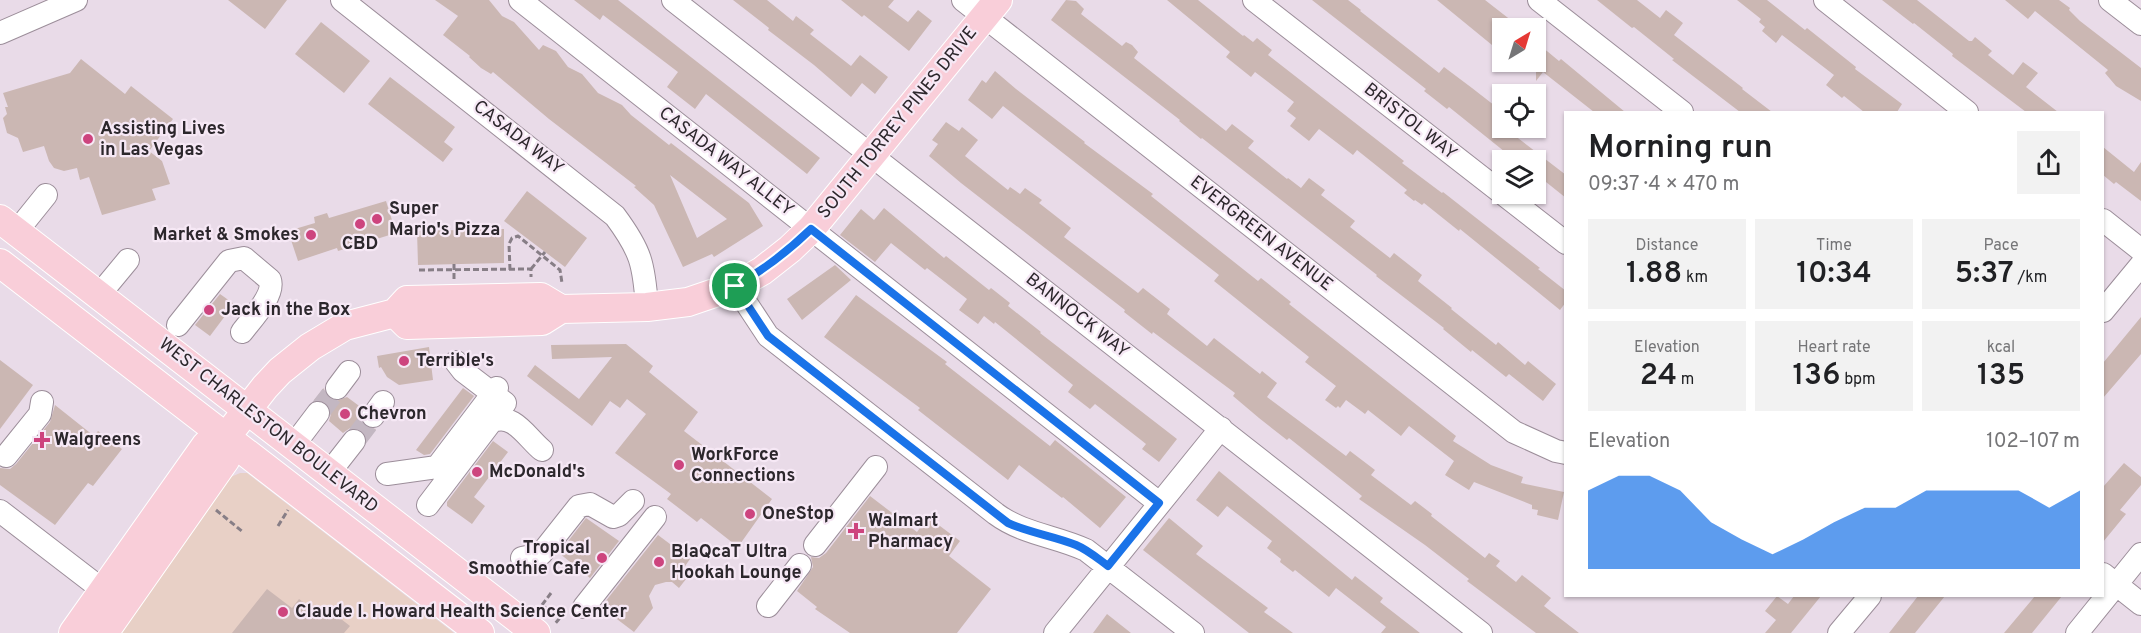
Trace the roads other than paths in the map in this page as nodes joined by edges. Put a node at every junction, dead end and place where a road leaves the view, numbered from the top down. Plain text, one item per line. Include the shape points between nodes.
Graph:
1 (76, 0) edge
2 (342, 0) edge
3 (520, 0) edge
4 (673, 0) edge
5 (1254, 0) edge
6 (1539, 0) edge
7 (1825, 0) edge
8 (2110, 0) edge
9 (982, 6) edge
10 (2141, 24) edge
11 (0, 33) edge
12 (1681, 111) edge
13 (1966, 111) edge
14 (870, 156) junction
15 (46, 195) dead end
16 (2104, 221) edge
17 (6, 226) edge
18 (811, 229) junction
19 (1564, 241) edge
20 (2141, 250) edge
21 (128, 260) dead end
22 (0, 263) edge
23 (2141, 265) edge
24 (735, 286) junction
25 (526, 291) junction
26 (99, 295) junction
27 (561, 297) junction
28 (647, 307) junction
29 (2104, 310) edge
30 (395, 313) junction
31 (440, 324) junction
32 (178, 325) dead end
33 (242, 332) dead end
34 (456, 362) dead end
35 (495, 391) junction
36 (42, 402) dead end
37 (247, 410) junction
38 (318, 413) tunnel mouth
39 (1221, 428) junction
40 (226, 437) junction
41 (354, 441) tunnel mouth
42 (292, 446) junction
43 (1564, 453) edge
44 (6, 456) dead end
45 (876, 467) dead end
46 (328, 473) junction
47 (387, 474) dead end
48 (633, 501) dead end
49 (1159, 503) junction
50 (428, 505) dead end
51 (0, 511) edge
52 (655, 517) dead end
53 (815, 545) dead end
54 (2141, 554) edge
55 (522, 558) dead end
56 (800, 565) dead end
57 (1108, 566) junction
58 (2110, 579) edge
59 (104, 591) junction
60 (1869, 597) edge
61 (2099, 597) edge
62 (2141, 604) edge
63 (768, 606) dead end
64 (584, 608) dead end
65 (545, 629) edge
66 (1190, 632) edge
67 (73, 633) edge
68 (89, 633) edge
69 (104, 633) edge
70 (480, 633) edge
71 (1055, 633) edge
72 (1481, 633) edge
73 (1839, 633) edge
74 (2077, 633) edge

1 - 11 street
2 - 28 street, CASADA WAY via 615,216 641,260
3 - 18 street, CASADA WAY ALLEY
4 - 14 street, BANNOCK WAY
5 - 19 street, BRISTOL WAY
6 - 12 street
7 - 13 street
8 - 10 street
9 - 14 main road, SOUTH TORREY PINES DRIVE
9 - 43 street, EVERGREEN AVENUE via 1514,432
14 - 18 main road, SOUTH TORREY PINES DRIVE
14 - 39 street, BANNOCK WAY
15 - 17 street
16 - 20 street
17 - 26 main road, WEST CHARLESTON BOULEVARD
18 - 24 main road, SOUTH TORREY PINES DRIVE via 762,271
18 - 49 street, CASADA WAY ALLEY
21 - 26 street
22 - 40 main road, WEST CHARLESTON BOULEVARD
23 - 29 street
24 - 28 main road, SOUTH TORREY PINES DRIVE via 687,302
24 - 57 street via 768,336 996,514 1021,529 1086,550
25 - 27 main road, SOUTH TORREY PINES DRIVE via 541,297
25 - 30 main road, SOUTH TORREY PINES DRIVE via 407,300
25 - 31 main road via 471,310 453,310
26 - 37 main road, WEST CHARLESTON BOULEVARD
27 - 28 main road, SOUTH TORREY PINES DRIVE
27 - 31 main road, SOUTH TORREY PINES DRIVE via 542,321
30 - 31 main road, SOUTH TORREY PINES DRIVE via 407,325
30 - 37 main road, SOUTH TORREY PINES DRIVE via 345,326 310,347 280,371
32 - 33 street via 229,261 244,258 279,287 269,294
34 - 35 street via 463,371
35 - 47 street via 437,466
35 - 50 street via 543,449 510,420 496,420
36 - 44 street via 40,414
37 - 40 main road, SOUTH TORREY PINES DRIVE
37 - 42 main road, WEST CHARLESTON BOULEVARD
38 - 42 street
39 - 49 street
39 - 72 street, BANNOCK WAY
40 - 59 main road, SOUTH TORREY PINES DRIVE via 206,445
40 - 69 main road, SOUTH TORREY PINES DRIVE via 226,459
40 - 70 main road, WEST CHARLESTON BOULEVARD
41 - 46 street
42 - 46 main road, WEST CHARLESTON BOULEVARD
45 - 53 street
46 - 65 main road, WEST CHARLESTON BOULEVARD
48 - 55 street via 613,517 590,504 579,506 542,554
49 - 57 street
51 - 59 street
52 - 64 street
54 - 58 street
56 - 63 street
57 - 66 street
57 - 71 street
58 - 62 street
59 - 67 main road, SOUTH TORREY PINES DRIVE
59 - 68 main road via 105,608
60 - 73 street
61 - 74 street

